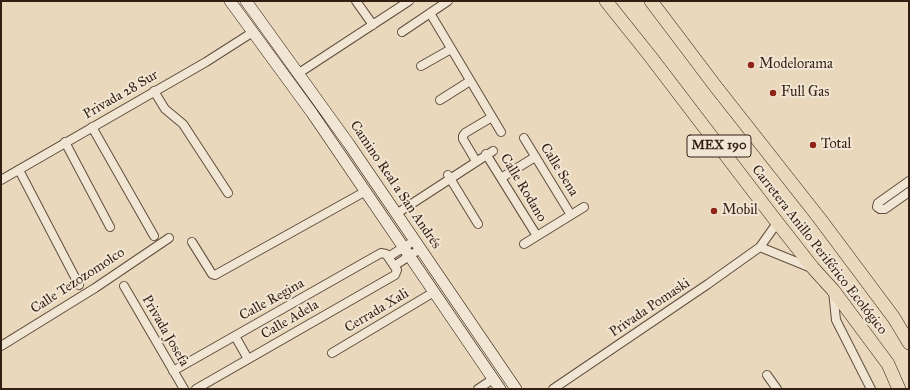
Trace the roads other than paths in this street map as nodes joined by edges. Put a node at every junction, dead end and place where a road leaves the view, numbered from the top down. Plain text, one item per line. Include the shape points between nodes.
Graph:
1 (230, 1) edge
2 (356, 1) edge
3 (409, 1) edge
4 (448, 1) edge
5 (606, 1) edge
6 (651, 1) edge
7 (247, 2) edge
8 (238, 11) junction
9 (430, 13) junction
10 (373, 24) junction
11 (253, 32) junction
12 (402, 32) dead end
13 (451, 49) junction
14 (421, 66) dead end
15 (299, 73) junction
16 (470, 81) junction
17 (154, 91) junction
18 (440, 100) dead end
19 (492, 117) junction
20 (92, 127) junction
21 (501, 132) dead end
22 (524, 138) dead end
23 (65, 142) junction
24 (536, 156) junction
25 (476, 161) junction
26 (19, 170) junction
27 (449, 177) junction
28 (501, 178) junction
29 (1, 180) edge
30 (909, 181) edge
31 (366, 191) junction
32 (909, 192) edge
33 (228, 193) dead end
34 (584, 207) dead end
35 (395, 212) junction
36 (572, 215) junction
37 (777, 223) junction
38 (478, 224) dead end
39 (110, 227) dead end
40 (154, 236) dead end
41 (536, 236) junction
42 (169, 238) dead end
43 (192, 242) dead end
44 (524, 244) dead end
45 (417, 245) junction
46 (760, 247) junction
47 (407, 251) junction
48 (386, 255) junction
49 (813, 268) junction
50 (395, 270) junction
51 (79, 285) dead end
52 (124, 286) dead end
53 (833, 290) junction
54 (434, 292) junction
55 (235, 336) junction
56 (909, 343) edge
57 (1, 346) edge
58 (332, 353) dead end
59 (248, 359) junction
60 (173, 371) junction
61 (767, 375) dead end
62 (493, 379) junction
63 (210, 386) edge
64 (184, 389) edge
65 (196, 389) edge
66 (478, 389) edge
67 (500, 389) edge
68 (516, 389) edge
69 (553, 389) edge
70 (777, 389) edge
71 (871, 389) edge
72 (899, 389) edge

1 - 8 main road, Camino Real a San Andrés
2 - 10 street
3 - 10 street
4 - 9 street
5 - 37 highway, Carretera Anillo Periférico Ecológico / MEX 190
6 - 56 highway, Carretera Anillo Periférico Ecológico / MEX 190 via 820,219 894,318
7 - 8 main road
7 - 15 main road, Camino Real a San Andrés
8 - 11 main road, Camino Real a San Andrés
9 - 12 street
9 - 13 street
10 - 15 street
11 - 17 street, Privada 28 Sur
11 - 31 main road, Camino Real a San Andrés
13 - 14 street
13 - 16 street
15 - 35 main road, Camino Real a San Andrés
16 - 18 street
16 - 19 street
17 - 20 street, Privada 28 Sur
17 - 33 street via 165,109 183,124
19 - 21 street
19 - 25 street via 465,132 463,136
20 - 23 street, Privada 28 Sur
20 - 40 street
22 - 24 street, Calle Sena
23 - 26 street, Privada 28 Sur
23 - 39 street
24 - 28 street
24 - 36 street, Calle Sena
25 - 27 street via 457,169
25 - 28 street, Calle Rodano via 490,152
26 - 29 street, Privada 28 Sur
26 - 51 street
27 - 35 street
27 - 38 street
28 - 41 street, Calle Rodano
30 - 32 street via 878,203 877,207 885,209
31 - 43 street via 215,275
31 - 47 main road, Camino Real a San Andrés
34 - 36 street
35 - 45 main road, Camino Real a San Andrés
36 - 41 street
37 - 46 street, Privada Pomaski
37 - 49 highway, Carretera Anillo Periférico Ecológico / MEX 190
41 - 44 street
42 - 57 street, Calle Tezozomolco via 95,288
45 - 47 street
45 - 68 main road, Camino Real a San Andrés
46 - 49 street
46 - 69 street, Privada Pomaski
47 - 48 street, Calle Regina
47 - 50 street, Calle Adela
47 - 54 main road, Camino Real a San Andrés
48 - 50 street
48 - 55 street, Calle Regina via 381,253
49 - 53 highway, Carretera Anillo Periférico Ecológico / MEX 190
50 - 59 street, Calle Adela
52 - 60 street, Privada Josefa
53 - 71 street via 836,320
53 - 72 highway, Carretera Anillo Periférico Ecológico / MEX 190 via 888,364
54 - 58 street, Cerrada Xali
54 - 62 main road, Camino Real a San Andrés
55 - 59 street
55 - 60 street, Calle Regina
59 - 63 street, Calle Adela
60 - 64 street, Privada Josefa
61 - 70 street
62 - 66 street
62 - 67 main road, Camino Real a San Andrés
63 - 65 street, Calle Adela

